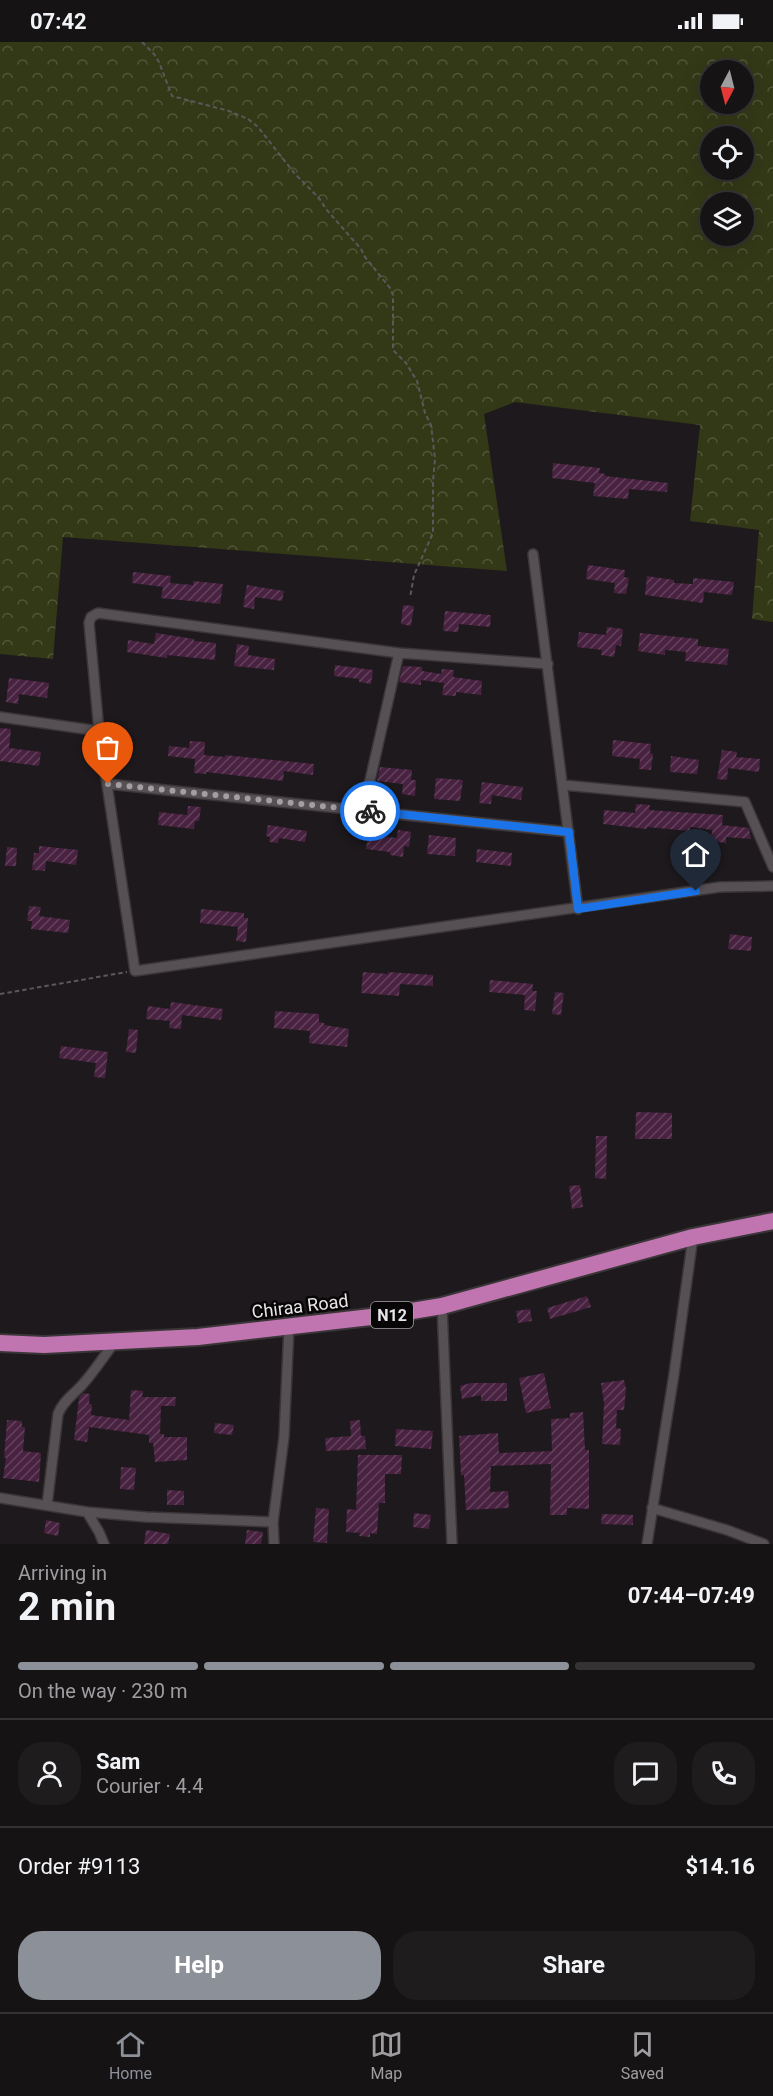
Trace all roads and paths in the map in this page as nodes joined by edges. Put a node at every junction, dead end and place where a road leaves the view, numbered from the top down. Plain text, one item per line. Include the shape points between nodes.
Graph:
1 (142, 42) edge
2 (533, 554) dead end
3 (410, 598) dead end
4 (399, 653) junction
5 (548, 664) junction
6 (0, 717) edge
7 (99, 730) junction
8 (108, 784) junction
9 (563, 784) junction
10 (363, 811) junction
11 (569, 832) junction
12 (773, 867) edge
13 (773, 886) edge
14 (578, 909) junction
15 (135, 971) junction
16 (0, 994) edge
17 (773, 1221) edge
18 (693, 1238) junction
19 (442, 1306) junction
20 (289, 1327) junction
21 (114, 1342) junction
22 (0, 1343) edge
23 (0, 1498) edge
24 (47, 1505) junction
25 (652, 1508) junction
26 (87, 1512) junction
27 (273, 1522) junction
28 (104, 1544) edge
29 (274, 1544) edge
30 (452, 1544) edge
31 (647, 1544) edge
32 (764, 1544) edge

1 - 3 path via 159,62 172,96 229,111 258,127 362,249 390,288 393,350 417,381 431,425 435,459 433,533 414,576
2 - 5 street
4 - 5 street
4 - 7 street via 98,613 89,623
4 - 10 street
5 - 9 street
6 - 7 street
7 - 8 street
8 - 10 street
8 - 15 street
9 - 11 street
9 - 12 street via 745,802
10 - 11 street
11 - 14 street
13 - 14 street via 720,887
14 - 15 street
15 - 16 path
17 - 18 highway, Chiraa Road / N12
18 - 19 highway, Chiraa Road / N12
18 - 25 street
19 - 20 highway, Chiraa Road / N12
19 - 30 street
20 - 21 highway, Chiraa Road / N12
20 - 27 street via 284,1437
21 - 22 highway, Chiraa Road / N12
21 - 24 street via 82,1386 60,1407
23 - 24 street
24 - 26 street
25 - 31 street
25 - 32 street
26 - 27 street
26 - 28 street
27 - 29 street

